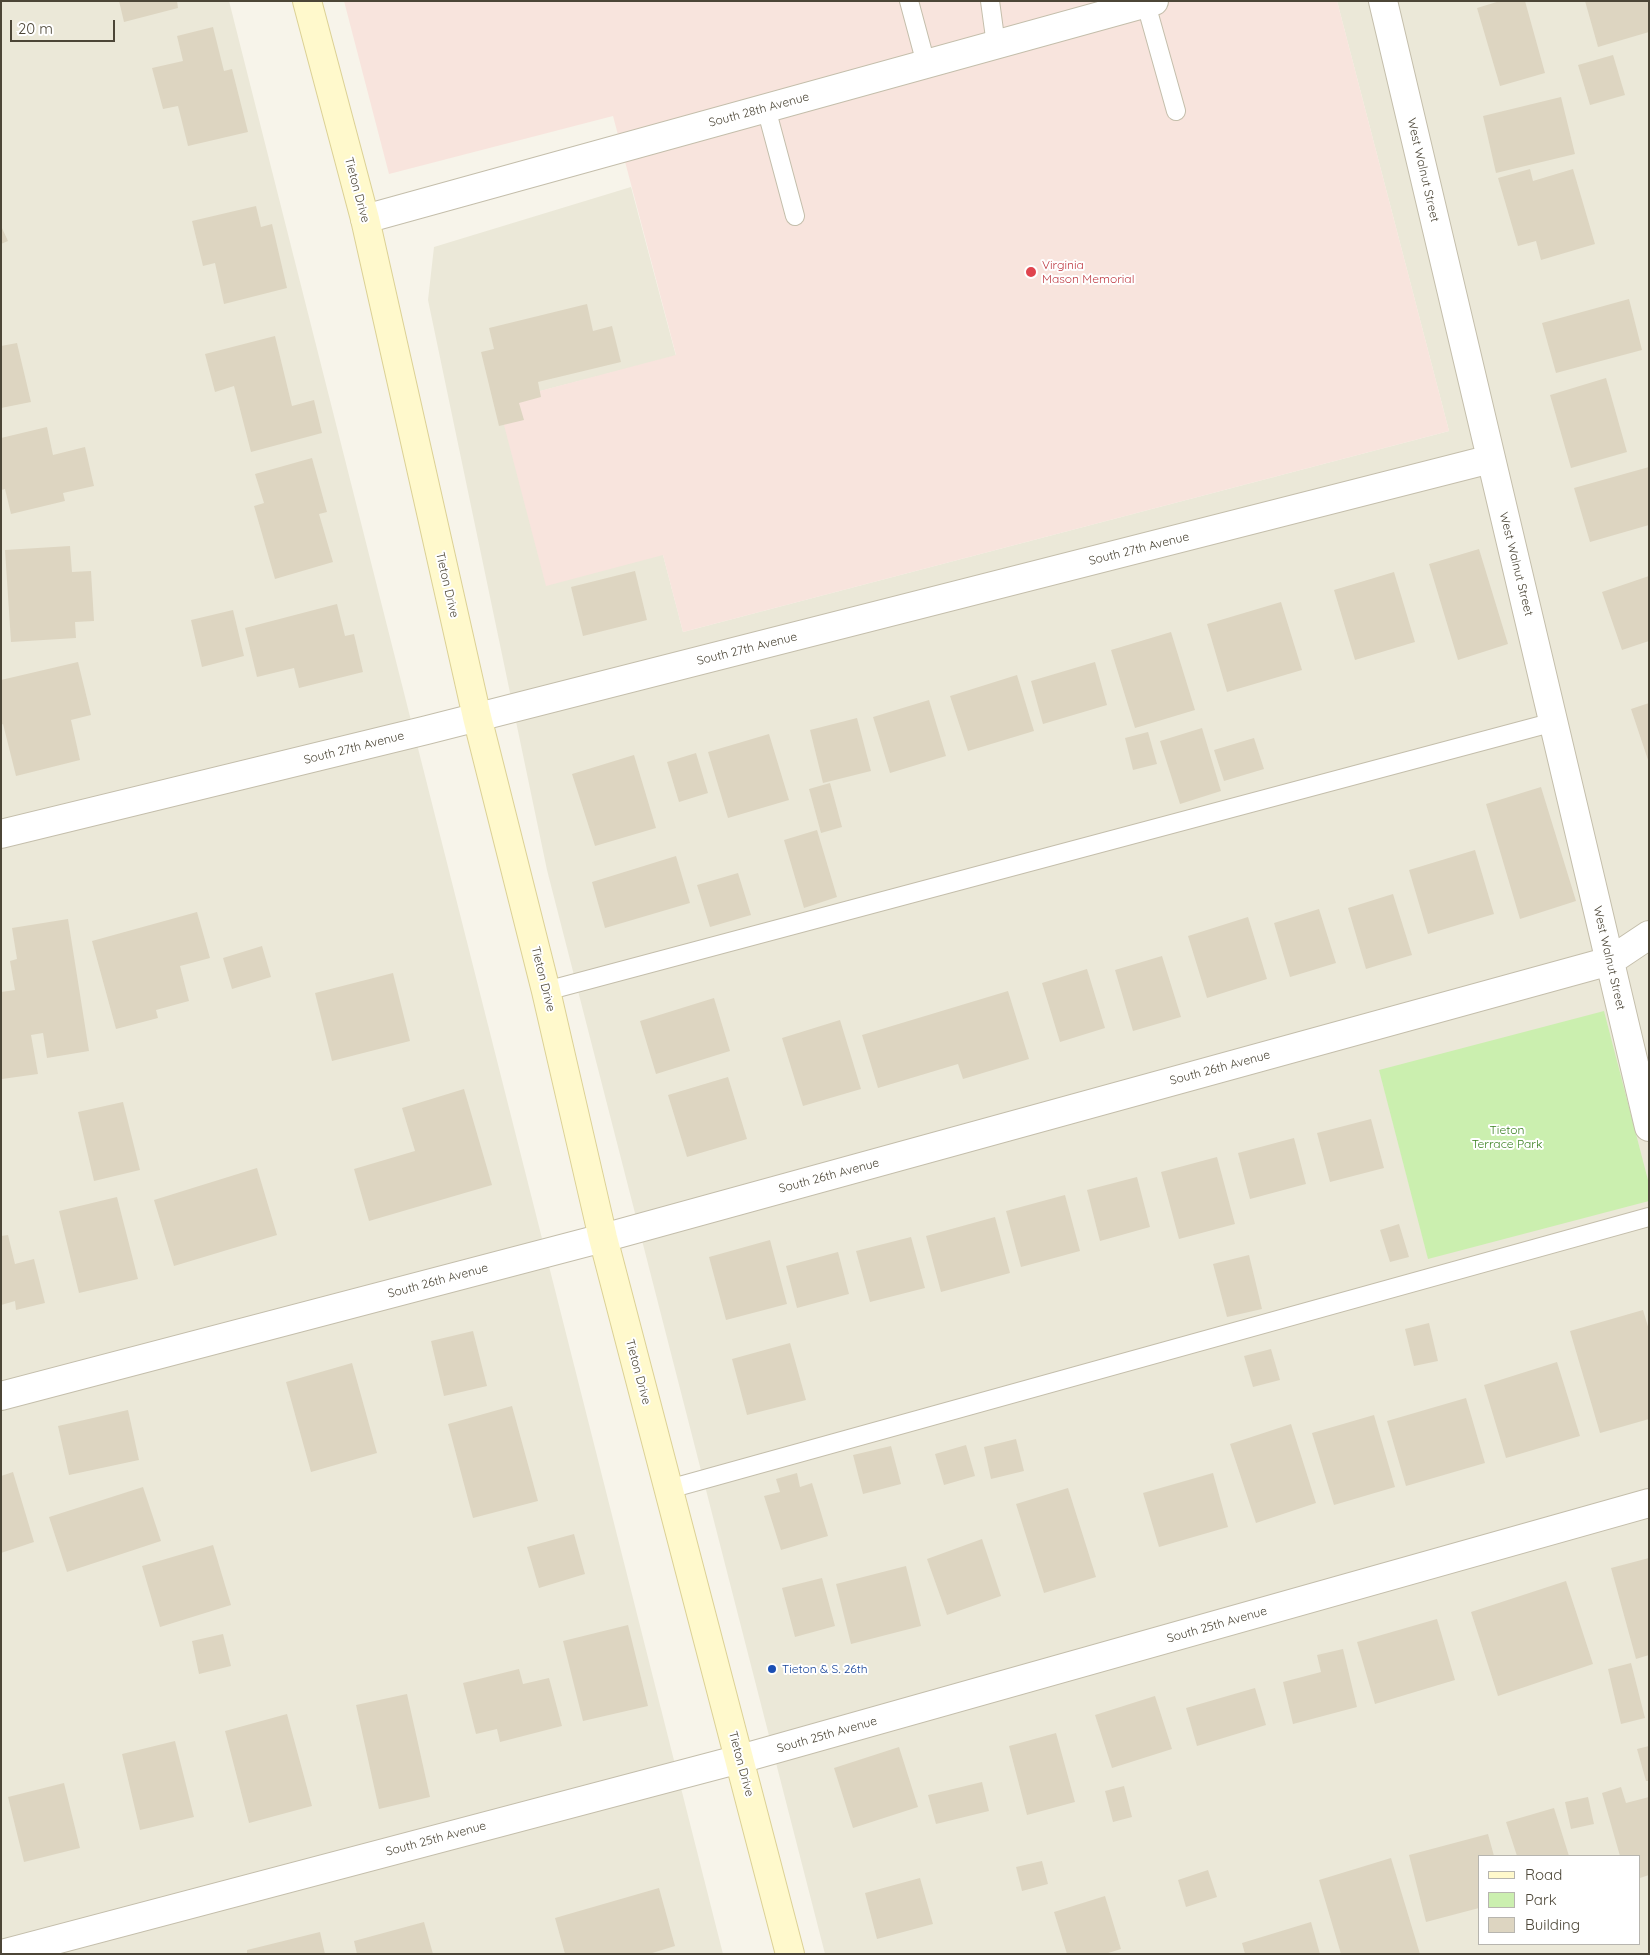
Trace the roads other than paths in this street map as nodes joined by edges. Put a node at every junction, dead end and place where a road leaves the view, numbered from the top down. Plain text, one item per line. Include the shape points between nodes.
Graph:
1 (307, 1) edge
2 (909, 1) edge
3 (990, 1) edge
4 (1383, 1) edge
5 (1150, 2) edge
6 (996, 45) junction
7 (926, 64) junction
8 (766, 108) junction
9 (1176, 111) dead end
10 (795, 216) dead end
11 (365, 219) junction
12 (1491, 459) junction
13 (477, 717) junction
14 (1554, 722) junction
15 (1, 834) edge
16 (1649, 935) edge
17 (1610, 961) junction
18 (546, 991) junction
19 (1649, 1127) edge
20 (1649, 1217) edge
21 (603, 1238) junction
22 (1, 1396) edge
23 (669, 1489) junction
24 (1649, 1503) edge
25 (740, 1759) junction
26 (2, 1954) edge
27 (790, 1954) edge

1 - 11 main road, Tieton Drive
2 - 7 lane
3 - 6 lane
4 - 12 street, West Walnut Street
5 - 6 street, South 28th Avenue
5 - 9 lane
6 - 7 street, South 28th Avenue
7 - 8 street, South 28th Avenue
8 - 10 lane
8 - 11 street, South 28th Avenue
11 - 13 main road, Tieton Drive
12 - 13 street, South 27th Avenue
12 - 14 street, West Walnut Street
13 - 15 street, South 27th Avenue
13 - 18 main road, Tieton Drive
14 - 17 street, West Walnut Street
14 - 18 lane
16 - 17 street, South 26th Avenue
17 - 19 street, West Walnut Street
17 - 21 street, South 26th Avenue
18 - 21 main road, Tieton Drive
20 - 23 lane
21 - 22 street, South 26th Avenue
21 - 23 main road, Tieton Drive
23 - 25 main road, Tieton Drive
24 - 25 street, South 25th Avenue
25 - 26 street, South 25th Avenue
25 - 27 main road, Tieton Drive

